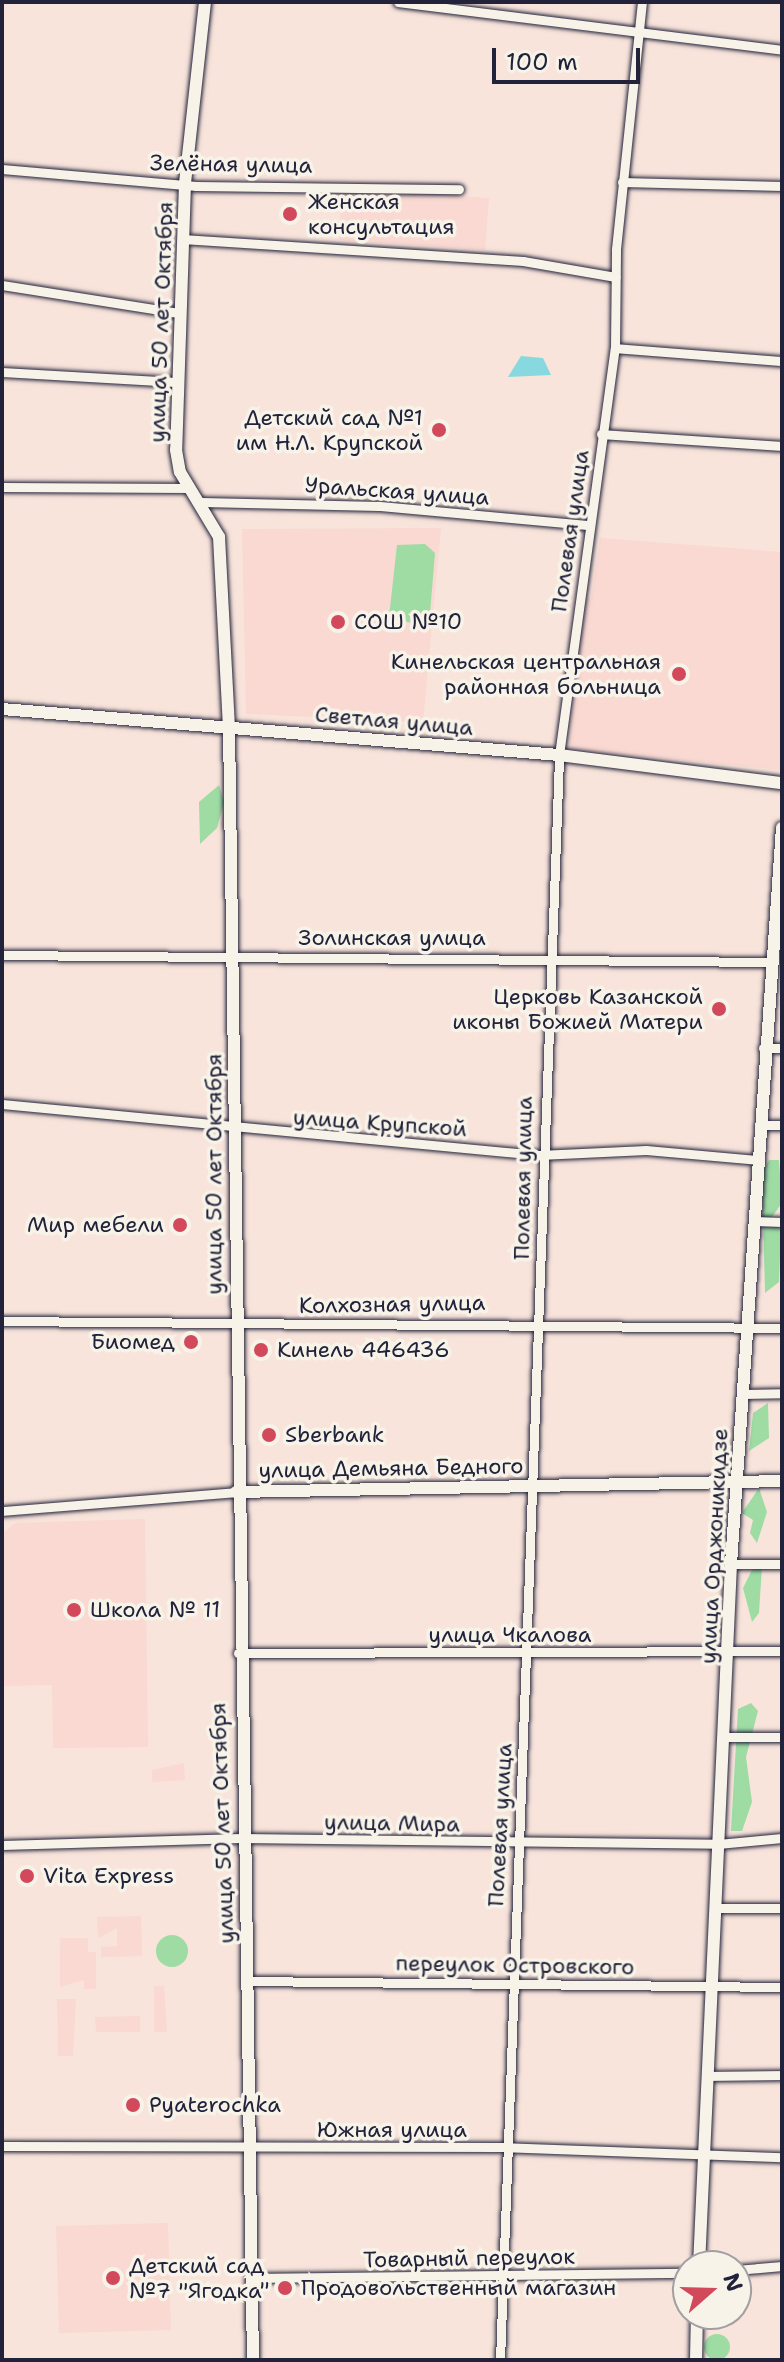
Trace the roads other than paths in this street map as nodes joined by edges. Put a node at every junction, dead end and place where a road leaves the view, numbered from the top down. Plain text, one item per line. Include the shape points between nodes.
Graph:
1 (205, 2) edge
2 (398, 2) edge
3 (642, 2) edge
4 (638, 29) junction
5 (782, 50) edge
6 (2, 169) edge
7 (622, 182) junction
8 (185, 184) junction
9 (782, 186) edge
10 (459, 189) dead end
11 (182, 239) junction
12 (616, 277) junction
13 (2, 285) edge
14 (179, 313) junction
15 (615, 348) junction
16 (782, 361) edge
17 (2, 372) edge
18 (176, 382) junction
19 (601, 434) junction
20 (782, 446) edge
21 (2, 487) edge
22 (190, 488) junction
23 (202, 502) junction
24 (588, 525) junction
25 (2, 709) edge
26 (229, 727) junction
27 (559, 755) junction
28 (782, 783) edge
29 (782, 828) edge
30 (2, 955) edge
31 (234, 957) junction
32 (549, 959) junction
33 (776, 962) edge
34 (763, 1048) junction
35 (782, 1048) edge
36 (2, 1104) edge
37 (759, 1125) junction
38 (782, 1125) edge
39 (234, 1131) junction
40 (539, 1155) junction
41 (757, 1160) junction
42 (754, 1221) junction
43 (782, 1222) edge
44 (2, 1321) edge
45 (539, 1321) junction
46 (234, 1324) junction
47 (782, 1328) edge
48 (746, 1331) junction
49 (782, 1393) edge
50 (743, 1394) junction
51 (782, 1481) edge
52 (736, 1482) junction
53 (532, 1484) junction
54 (236, 1492) junction
55 (2, 1511) edge
56 (731, 1564) junction
57 (782, 1564) edge
58 (728, 1651) junction
59 (782, 1651) edge
60 (238, 1653) junction
61 (527, 1654) junction
62 (725, 1737) junction
63 (782, 1737) edge
64 (241, 1838) junction
65 (782, 1838) edge
66 (518, 1843) junction
67 (718, 1844) junction
68 (2, 1845) edge
69 (716, 1908) junction
70 (782, 1908) edge
71 (247, 1981) junction
72 (509, 1981) junction
73 (712, 1986) junction
74 (782, 1987) edge
75 (782, 2075) edge
76 (707, 2076) junction
77 (2, 2146) edge
78 (249, 2147) junction
79 (503, 2147) junction
80 (703, 2157) junction
81 (782, 2157) edge
82 (700, 2250) edge
83 (782, 2266) edge
84 (752, 2269) edge
85 (672, 2273) edge
86 (499, 2276) junction
87 (250, 2278) junction
88 (697, 2330) edge
89 (253, 2360) edge
90 (500, 2360) edge
91 (696, 2360) edge

1 - 8 main road, улица 50 лет Октября
2 - 4 street
3 - 4 street, Полевая улица
4 - 5 street
4 - 7 street, Полевая улица
6 - 8 street, Зелёная улица
7 - 9 street
7 - 12 street, Полевая улица
8 - 10 street, Зелёная улица
8 - 11 main road, улица 50 лет Октября
11 - 12 street via 523,261
11 - 14 main road, улица 50 лет Октября
12 - 15 street, Полевая улица
13 - 14 street
14 - 18 main road, улица 50 лет Октября
15 - 16 street
15 - 19 street, Полевая улица
17 - 18 street
18 - 22 main road, улица 50 лет Октября via 176,450
19 - 20 street
19 - 24 street, Полевая улица
21 - 22 street
22 - 23 main road, улица 50 лет Октября
23 - 24 street, Уральская улица via 379,506
23 - 26 main road, улица 50 лет Октября via 221,553
24 - 27 street, Полевая улица
25 - 26 main road, Светлая улица
26 - 27 main road, Светлая улица
26 - 31 main road, улица 50 лет Октября
27 - 28 main road, Светлая улица
27 - 32 street, Полевая улица
29 - 33 main road, улица Орджоникидзе
30 - 31 street, Золинская улица
31 - 32 street, Золинская улица
31 - 39 main road, улица 50 лет Октября
32 - 33 street, Золинская улица
32 - 40 street, Полевая улица
33 - 34 main road, улица Орджоникидзе
34 - 35 street
34 - 37 main road, улица Орджоникидзе
36 - 39 street, улица Крупской
37 - 38 street
37 - 41 main road, улица Орджоникидзе
39 - 40 street, улица Крупской
39 - 46 main road, улица 50 лет Октября
40 - 41 street, улица Крупской via 646,1150
40 - 45 street, Полевая улица
41 - 42 main road, улица Орджоникидзе
42 - 43 street
42 - 48 main road, улица Орджоникидзе
44 - 46 street, Колхозная улица
45 - 46 street, Колхозная улица
45 - 48 street, Колхозная улица
45 - 53 street, Полевая улица
46 - 54 main road, улица 50 лет Октября
47 - 48 street, Колхозная улица
48 - 50 main road, улица Орджоникидзе
49 - 50 street
50 - 52 main road, улица Орджоникидзе
51 - 52 main road, улица Демьяна Бедного
52 - 53 main road, улица Демьяна Бедного
52 - 56 main road, улица Орджоникидзе
53 - 54 main road, улица Демьяна Бедного
53 - 61 street, Полевая улица
54 - 55 street, улица Демьяна Бедного
54 - 60 main road, улица 50 лет Октября
56 - 57 street
56 - 58 main road, улица Орджоникидзе
58 - 59 street, улица Чкалова
58 - 61 street, улица Чкалова
58 - 62 main road, улица Орджоникидзе
60 - 61 street, улица Чкалова
60 - 64 main road, улица 50 лет Октября
61 - 66 street, Полевая улица
62 - 63 street
62 - 67 main road, улица Орджоникидзе
64 - 66 street, улица Мира
64 - 68 street, улица Мира
64 - 71 main road, улица 50 лет Октября
65 - 67 street, улица Мира
66 - 67 street, улица Мира
66 - 72 street, Полевая улица
67 - 69 main road, улица Орджоникидзе
69 - 70 street
69 - 73 main road, улица Орджоникидзе
71 - 72 street, переулок Островского
71 - 78 main road, улица 50 лет Октября
72 - 73 street, переулок Островского
72 - 79 street, Полевая улица
73 - 74 street, переулок Островского
73 - 76 main road, улица Орджоникидзе
75 - 76 street
76 - 80 main road, улица Орджоникидзе
77 - 78 street, Южная улица
78 - 79 street, Южная улица
78 - 87 main road, улица 50 лет Октября
79 - 80 street, Южная улица
79 - 86 street, Полевая улица
80 - 81 street, Южная улица
80 - 82 main road, улица Орджоникидзе
83 - 84 street
85 - 86 street, Товарный переулок
86 - 87 street, Товарный переулок
86 - 90 street, Полевая улица
87 - 89 main road, улица 50 лет Октября
88 - 91 main road

